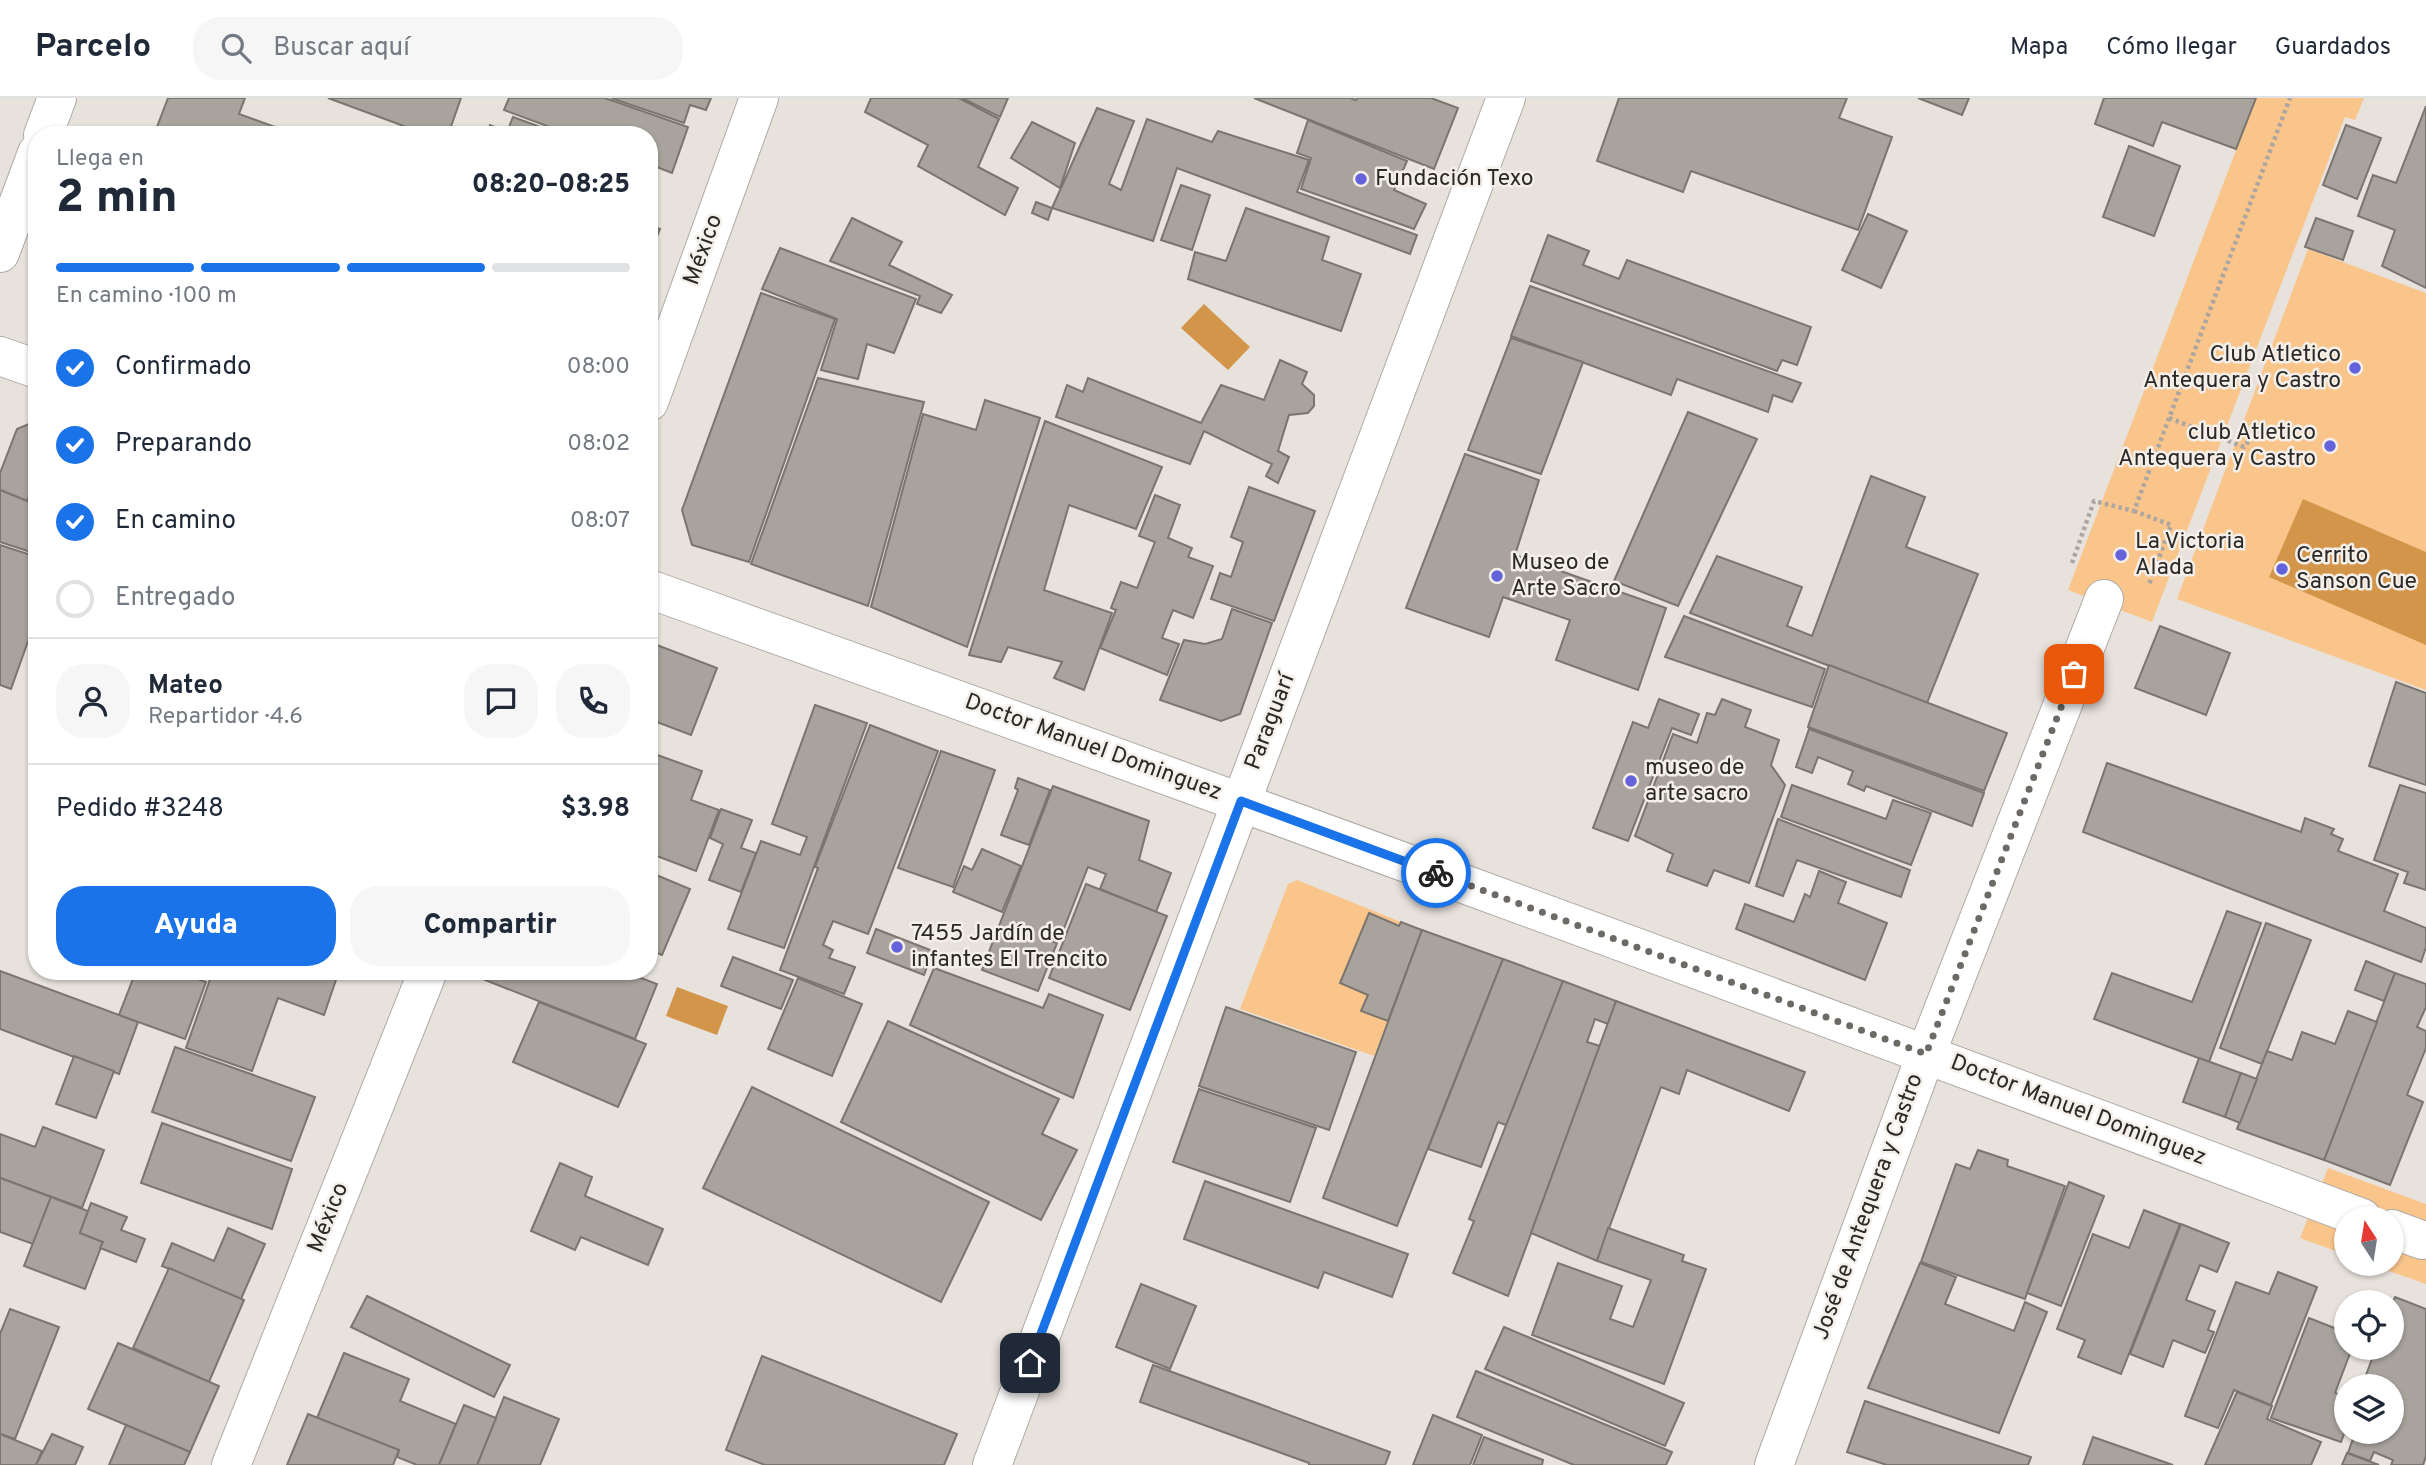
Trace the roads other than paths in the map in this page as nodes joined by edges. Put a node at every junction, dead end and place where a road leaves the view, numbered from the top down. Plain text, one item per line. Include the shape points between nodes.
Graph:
1 (57, 98) edge
2 (759, 98) edge
3 (1506, 98) edge
4 (46, 126) edge
5 (28, 177) edge
6 (0, 253) edge
7 (0, 356) edge
8 (28, 366) edge
9 (658, 377) edge
10 (658, 592) edge
11 (2104, 599) road end
12 (1241, 801) junction
13 (424, 980) edge
14 (1926, 1054) junction
15 (2334, 1207) edge
16 (231, 1465) edge
17 (992, 1465) edge
18 (1774, 1465) edge

1 - 4 street
2 - 9 street, México
3 - 12 street, Paraguarí
5 - 6 street
7 - 8 street
10 - 12 street, Doctor Manuel Dominguez
11 - 14 street, José de Antequera y Castro
12 - 14 street, Doctor Manuel Dominguez
12 - 17 street, Paraguarí
13 - 16 street, México
14 - 15 street, Doctor Manuel Dominguez
14 - 18 street, José de Antequera y Castro

